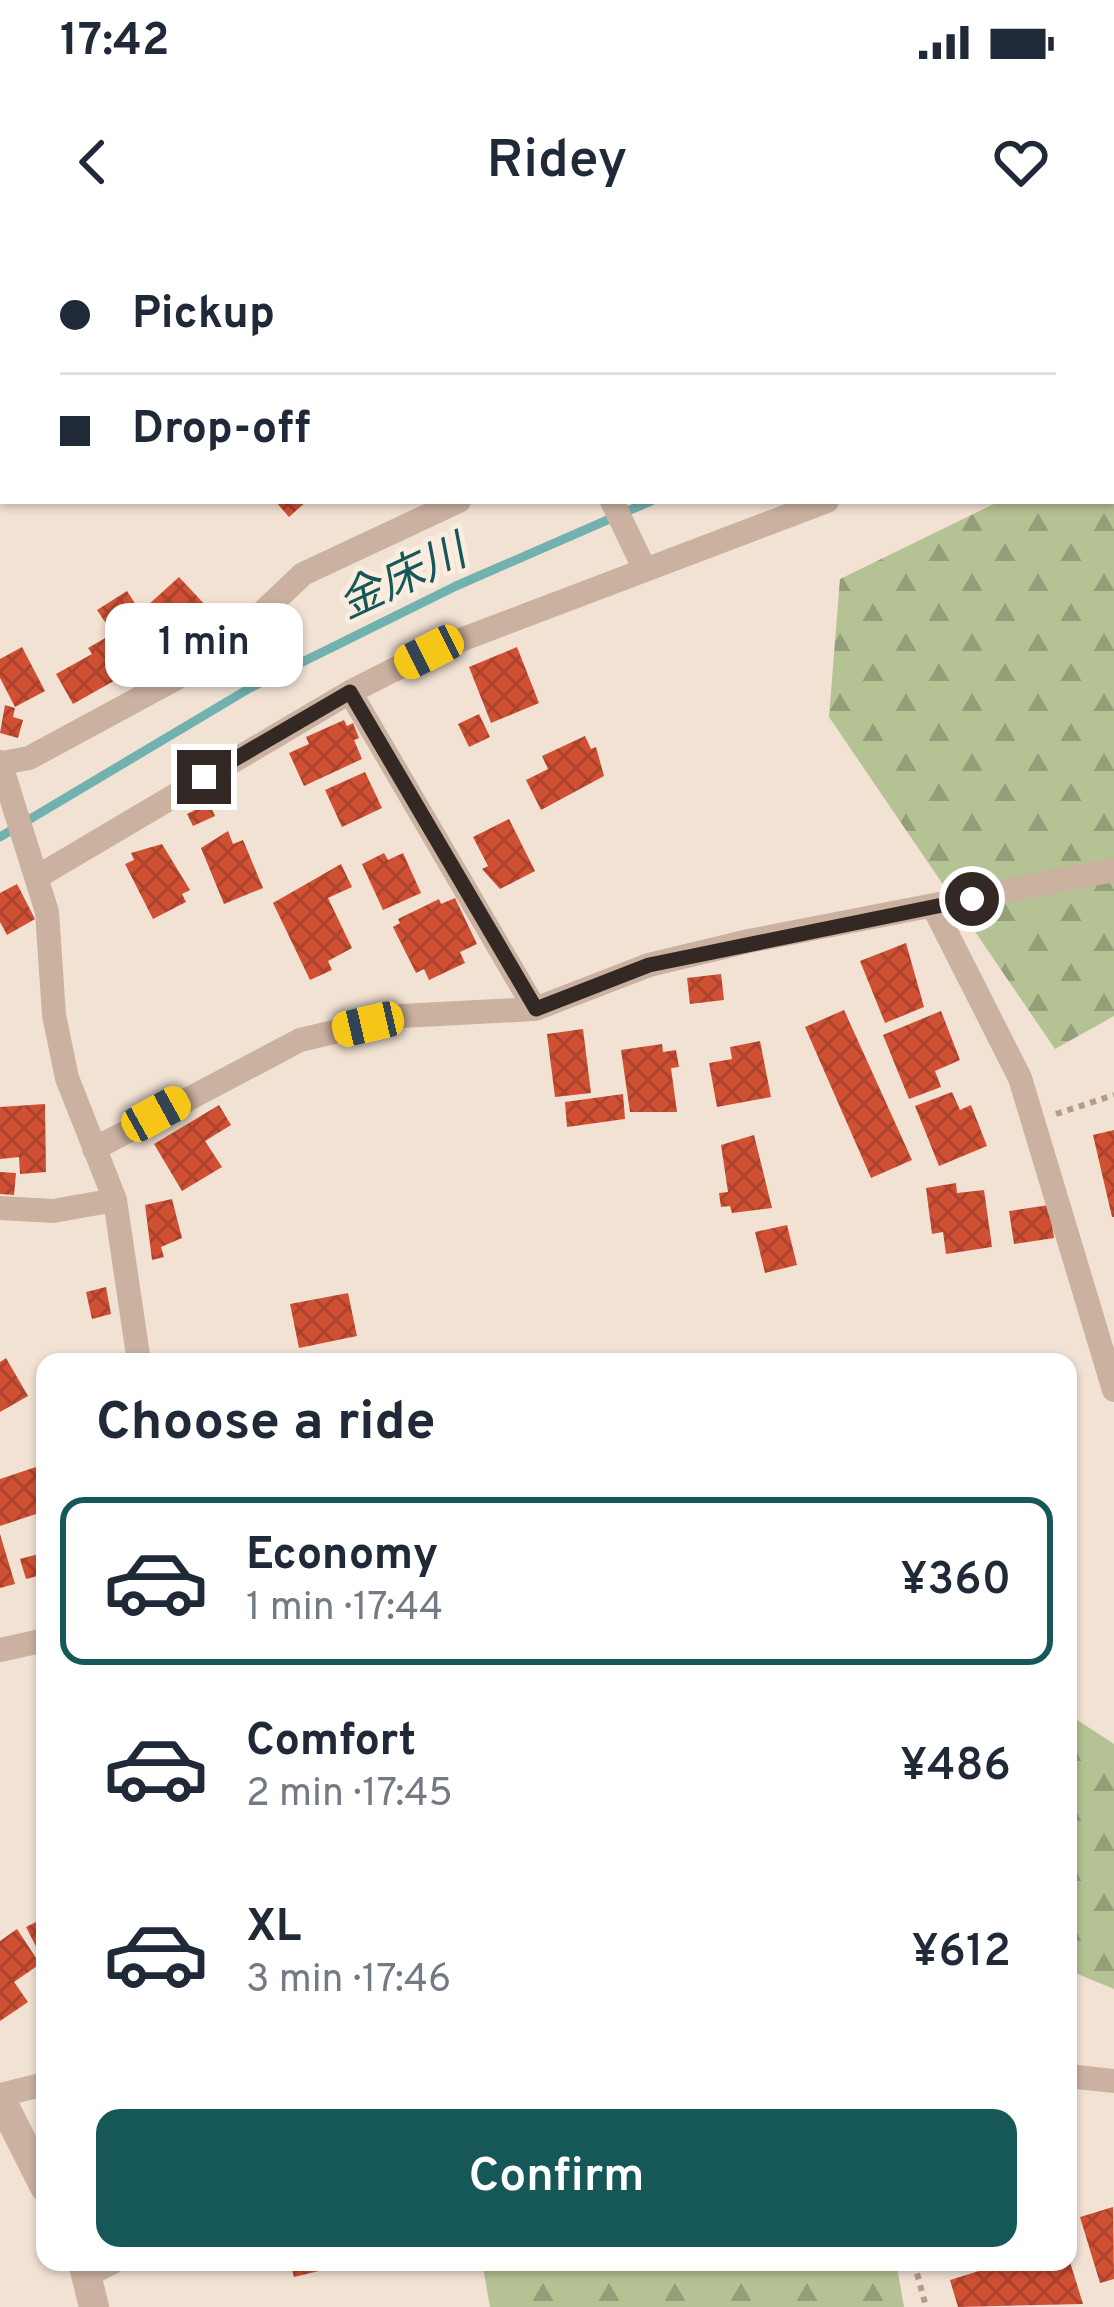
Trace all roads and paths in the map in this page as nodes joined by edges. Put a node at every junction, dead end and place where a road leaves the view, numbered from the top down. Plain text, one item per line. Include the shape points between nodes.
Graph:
1 (453, 504) edge
2 (613, 504) edge
3 (816, 504) edge
4 (640, 558) junction
5 (350, 692) junction
6 (3, 769) edge
7 (1114, 870) edge
8 (37, 877) junction
9 (933, 906) junction
10 (536, 1009) junction
11 (1114, 1095) edge
12 (1036, 1121) junction
13 (94, 1149) junction
14 (115, 1200) junction
15 (0, 1208) edge
16 (138, 1353) edge
17 (1114, 1390) edge
18 (36, 1642) edge
19 (0, 1650) edge
20 (1077, 2077) edge
21 (1114, 2081) edge
22 (36, 2086) edge
23 (0, 2096) edge
24 (36, 2169) edge
25 (95, 2271) edge
26 (916, 2271) edge
27 (94, 2307) edge
28 (926, 2307) edge

1 - 6 street via 303,574 214,658
2 - 4 street
3 - 4 street
4 - 5 street
5 - 8 street
5 - 10 street
6 - 8 street
7 - 9 street
8 - 13 street via 67,1078
9 - 10 street via 649,965
9 - 12 street
10 - 13 street via 402,1016 299,1040
11 - 12 path
12 - 17 street
13 - 14 street
14 - 15 street via 53,1211
14 - 16 street
18 - 19 street
20 - 21 street
22 - 23 street
23 - 24 street
25 - 27 street
26 - 28 path

